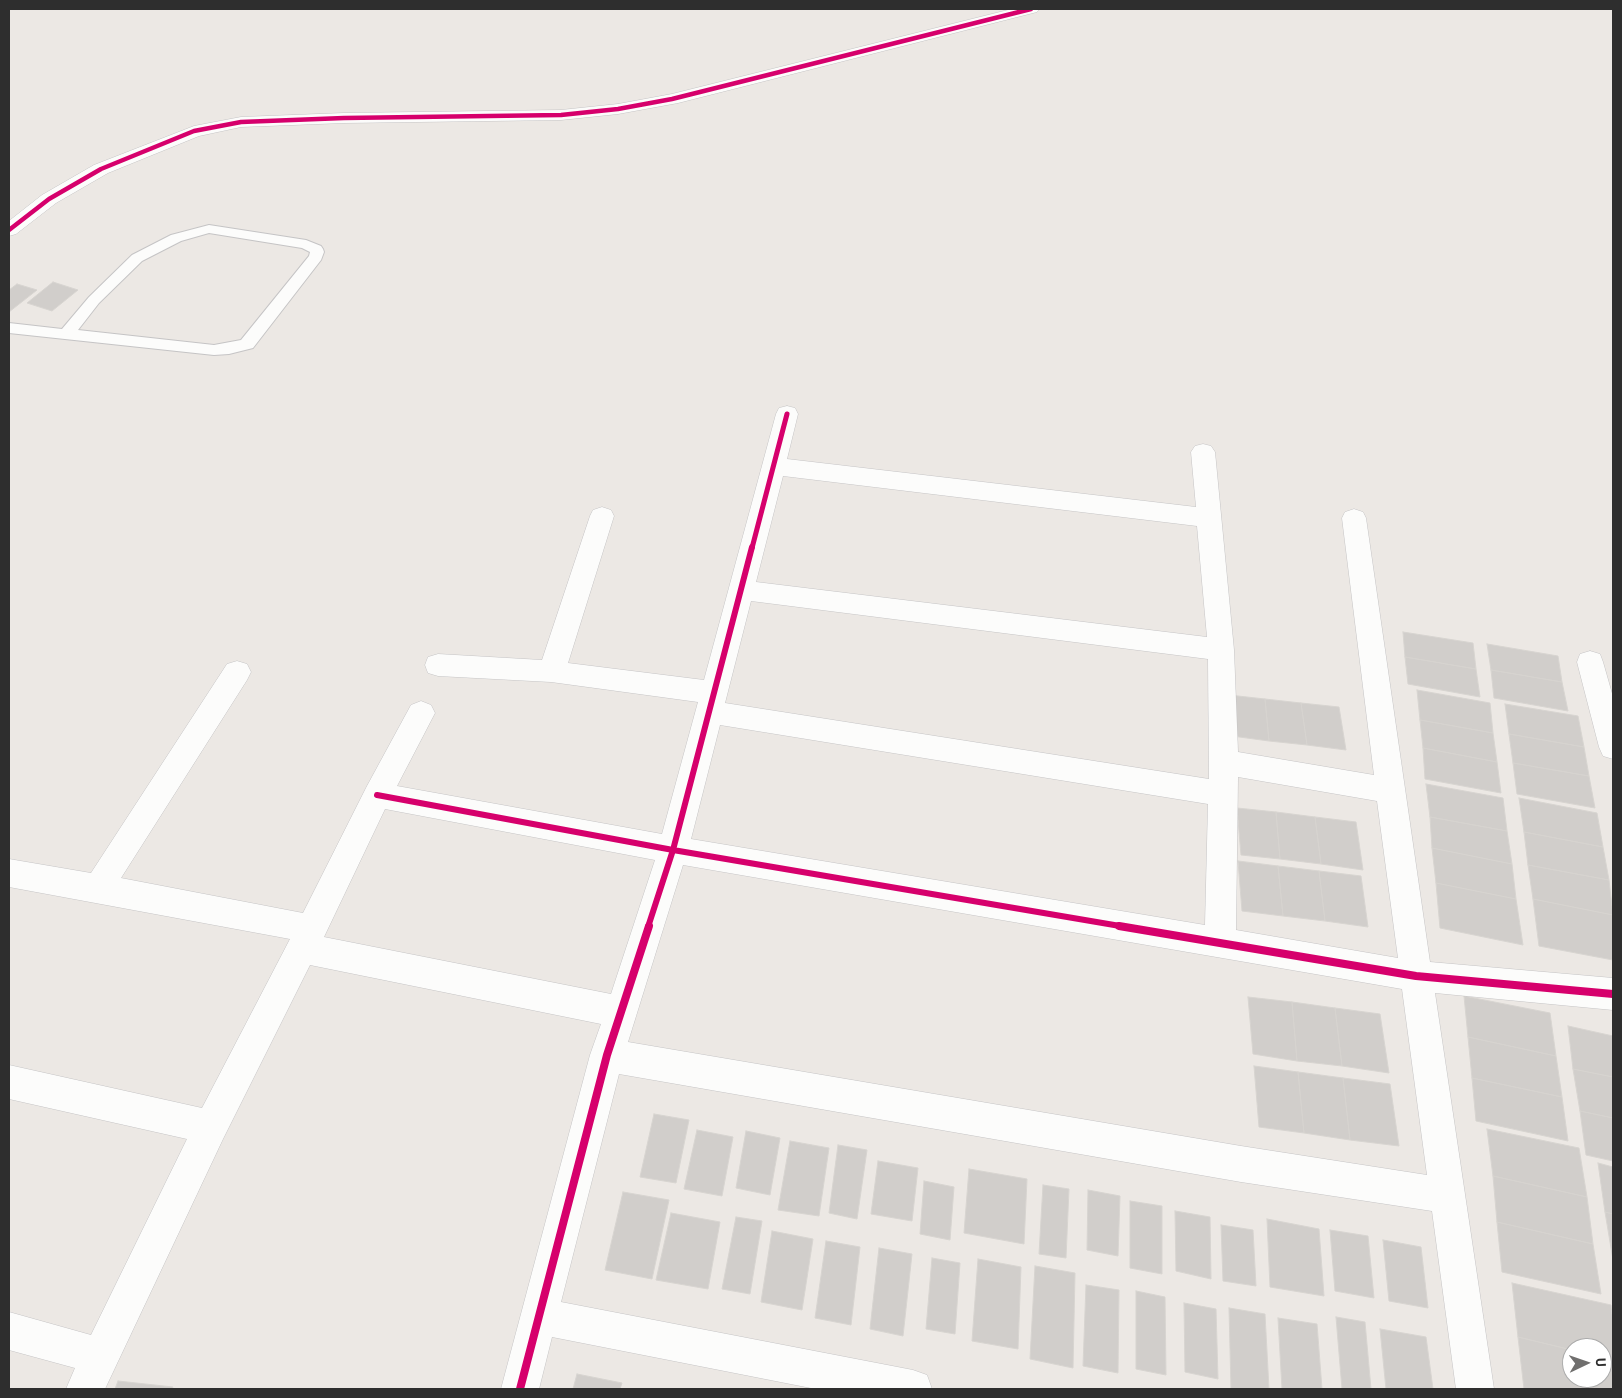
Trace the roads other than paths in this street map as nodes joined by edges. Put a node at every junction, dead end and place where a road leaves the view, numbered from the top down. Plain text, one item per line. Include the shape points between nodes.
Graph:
1 (1031, 9) edge
2 (9, 230) edge
3 (9, 328) edge
4 (67, 333) junction
5 (787, 414) dead end
6 (1203, 452) dead end
7 (774, 466) junction
8 (602, 516) dead end
9 (1208, 518) junction
10 (1354, 518) dead end
11 (741, 590) junction
12 (1221, 650) junction
13 (1590, 662) dead end
14 (438, 665) dead end
15 (551, 671) junction
16 (237, 672) dead end
17 (712, 702) junction
18 (421, 713) dead end
19 (1613, 747) edge
20 (1224, 762) junction
21 (1390, 791) junction
22 (1223, 794) junction
23 (377, 795) junction
24 (673, 850) junction
25 (9, 874) edge
26 (98, 888) junction
27 (307, 938) junction
28 (1220, 943) junction
29 (1416, 976) junction
30 (1613, 994) edge
31 (622, 1012) junction
32 (608, 1055) junction
33 (9, 1082) edge
34 (211, 1126) junction
35 (1448, 1196) junction
36 (539, 1316) junction
37 (9, 1331) edge
38 (100, 1356) junction
39 (85, 1389) edge
40 (520, 1389) edge
41 (913, 1389) edge
42 (1475, 1389) edge

1 - 2 street via 672,99 618,109 561,115 241,122 194,131 102,169 49,199
3 - 4 lane
4 - 4 lane via 214,350 247,344 316,257 316,248 209,229 176,238 137,258 94,300
5 - 7 street
6 - 9 street
7 - 9 street
7 - 11 street
8 - 15 street
9 - 12 street
10 - 21 street
11 - 12 street
11 - 17 street
12 - 20 street
13 - 19 street
14 - 15 street
15 - 17 street
16 - 26 street
17 - 22 street
17 - 24 street
18 - 23 street
20 - 21 street
20 - 22 street
21 - 29 street
22 - 28 street
23 - 24 street
23 - 27 street
24 - 28 street
24 - 31 street
25 - 26 street
26 - 27 street
27 - 31 street
27 - 34 street
28 - 29 street
29 - 30 street
29 - 35 street
31 - 32 street
32 - 35 street
32 - 36 street
33 - 34 street
34 - 38 street
35 - 42 street
36 - 40 street
36 - 41 street
37 - 38 street
38 - 39 street

